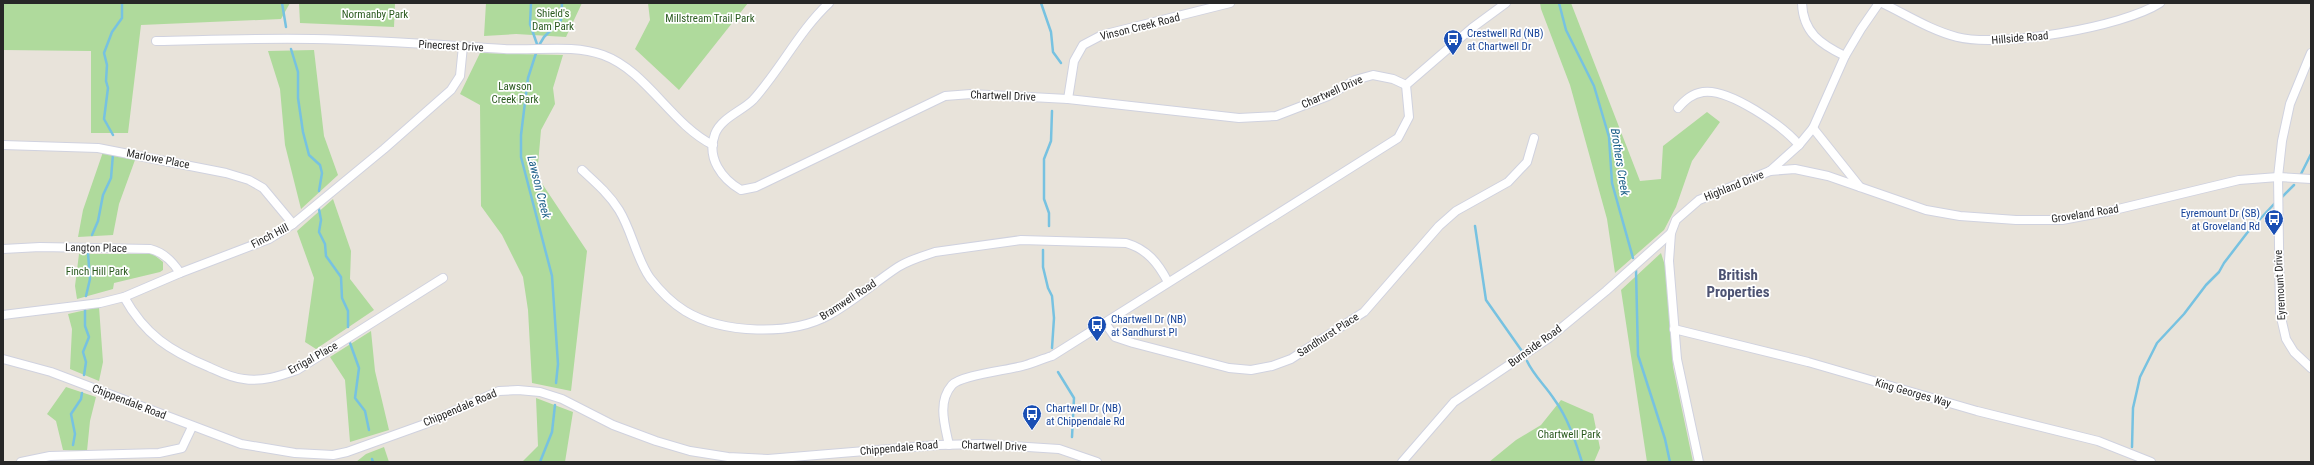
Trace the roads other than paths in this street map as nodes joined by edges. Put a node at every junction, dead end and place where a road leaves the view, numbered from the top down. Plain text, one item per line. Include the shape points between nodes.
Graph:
1 (829, 3) edge
2 (1230, 3) edge
3 (1506, 3) edge
4 (1802, 3) edge
5 (1879, 3) edge
6 (1882, 3) edge
7 (2160, 3) edge
8 (156, 41) dead end
9 (463, 46) junction
10 (2311, 53) edge
11 (1845, 56) junction
12 (1406, 85) junction
13 (1068, 99) junction
14 (1678, 108) dead end
15 (1813, 128) junction
16 (1534, 138) dead end
17 (3, 145) edge
18 (713, 145) junction
19 (1799, 145) junction
20 (582, 170) dead end
21 (1770, 170) junction
22 (2278, 177) junction
23 (2311, 179) edge
24 (1861, 187) junction
25 (293, 224) junction
26 (1670, 233) junction
27 (3, 249) edge
28 (180, 273) junction
29 (443, 278) dead end
30 (1168, 282) junction
31 (124, 297) junction
32 (3, 315) edge
33 (1106, 323) junction
34 (1674, 329) junction
35 (3, 359) edge
36 (2311, 368) edge
37 (192, 427) junction
38 (949, 444) junction
39 (332, 458) edge
40 (21, 462) edge
41 (1097, 462) edge
42 (1402, 462) edge
43 (1699, 462) edge
44 (2150, 462) edge

1 - 18 street via 811,20 784,61 752,101 715,133
2 - 13 street, Vinson Creek Road via 1102,35 1083,45 1074,61
3 - 12 street via 1472,28
4 - 11 street via 1802,18 1812,34 1831,50
5 - 11 street, Highland Drive
6 - 7 street, Hillside Road via 1933,29 1958,37 1984,40 2012,40 2053,35 2152,9
8 - 9 street, Pinecrest Drive via 313,39
9 - 18 street, Pinecrest Drive via 581,51 604,55 635,75 660,102 703,140
9 - 25 street, Finch Hill via 460,76 451,90 384,150
10 - 22 street, Eyremount Drive via 2290,104 2282,140
11 - 15 street, Highland Drive
12 - 13 street, Chartwell Drive via 1373,75 1355,80 1328,96 1276,116 1239,118
12 - 30 street, Chartwell Drive via 1409,117 1398,138
13 - 18 street, Chartwell Drive via 971,94 945,96 756,187 741,190 728,183 719,173
14 - 19 street via 1687,98 1705,92 1730,98 1761,114
15 - 19 street, Highland Drive
15 - 24 street
16 - 33 street, Sandhurst Place via 1527,162 1508,182 1456,211 1439,226 1364,312 1291,359 1251,370 1229,368 1133,343 1116,336
17 - 25 street, Marlowe Place via 98,148 226,173 249,180 263,188
19 - 21 street, Highland Drive
20 - 30 street, Bramwell Road via 606,192 619,211 649,277 663,294 686,312 712,322 765,330 811,323 829,315 900,266 923,256 935,252 1021,240 1126,243 1138,246 1150,255
21 - 24 street, Groveland Road via 1810,171
21 - 26 street, Highland Drive via 1699,200 1676,220
22 - 23 street, Groveland Road
22 - 24 street, Groveland Road via 2239,180 2062,220 2016,220 1953,215 1926,210
22 - 36 street, Eyremount Drive via 2280,313 2286,339 2294,352
25 - 28 street, Finch Hill via 269,239
26 - 34 street, Highland Drive via 1669,261
26 - 42 street, Burnside Road via 1549,338 1454,402
27 - 28 street, Langton Place via 150,249 158,251 174,264
28 - 31 street, Finch Hill
29 - 31 street, Errigal Place via 297,370 274,378 255,380 232,377 179,354 163,344 137,318
30 - 33 street, Chartwell Drive
31 - 32 street, Finch Hill via 100,303
33 - 38 street, Chartwell Drive via 1052,356 952,384 942,410
34 - 43 street, Highland Drive via 1680,377
34 - 44 street, King Georges Way via 1808,362 1977,411 2098,441
35 - 37 street, Chippendale Road via 51,372
37 - 39 street, Chippendale Road via 263,449
37 - 40 street via 182,448 172,451 50,456
38 - 39 street, Chippendale Road via 776,458 728,457 690,451 656,441 613,425 562,399 540,392 518,390 499,391 425,424
38 - 41 street, Chartwell Drive via 1018,445 1059,449

